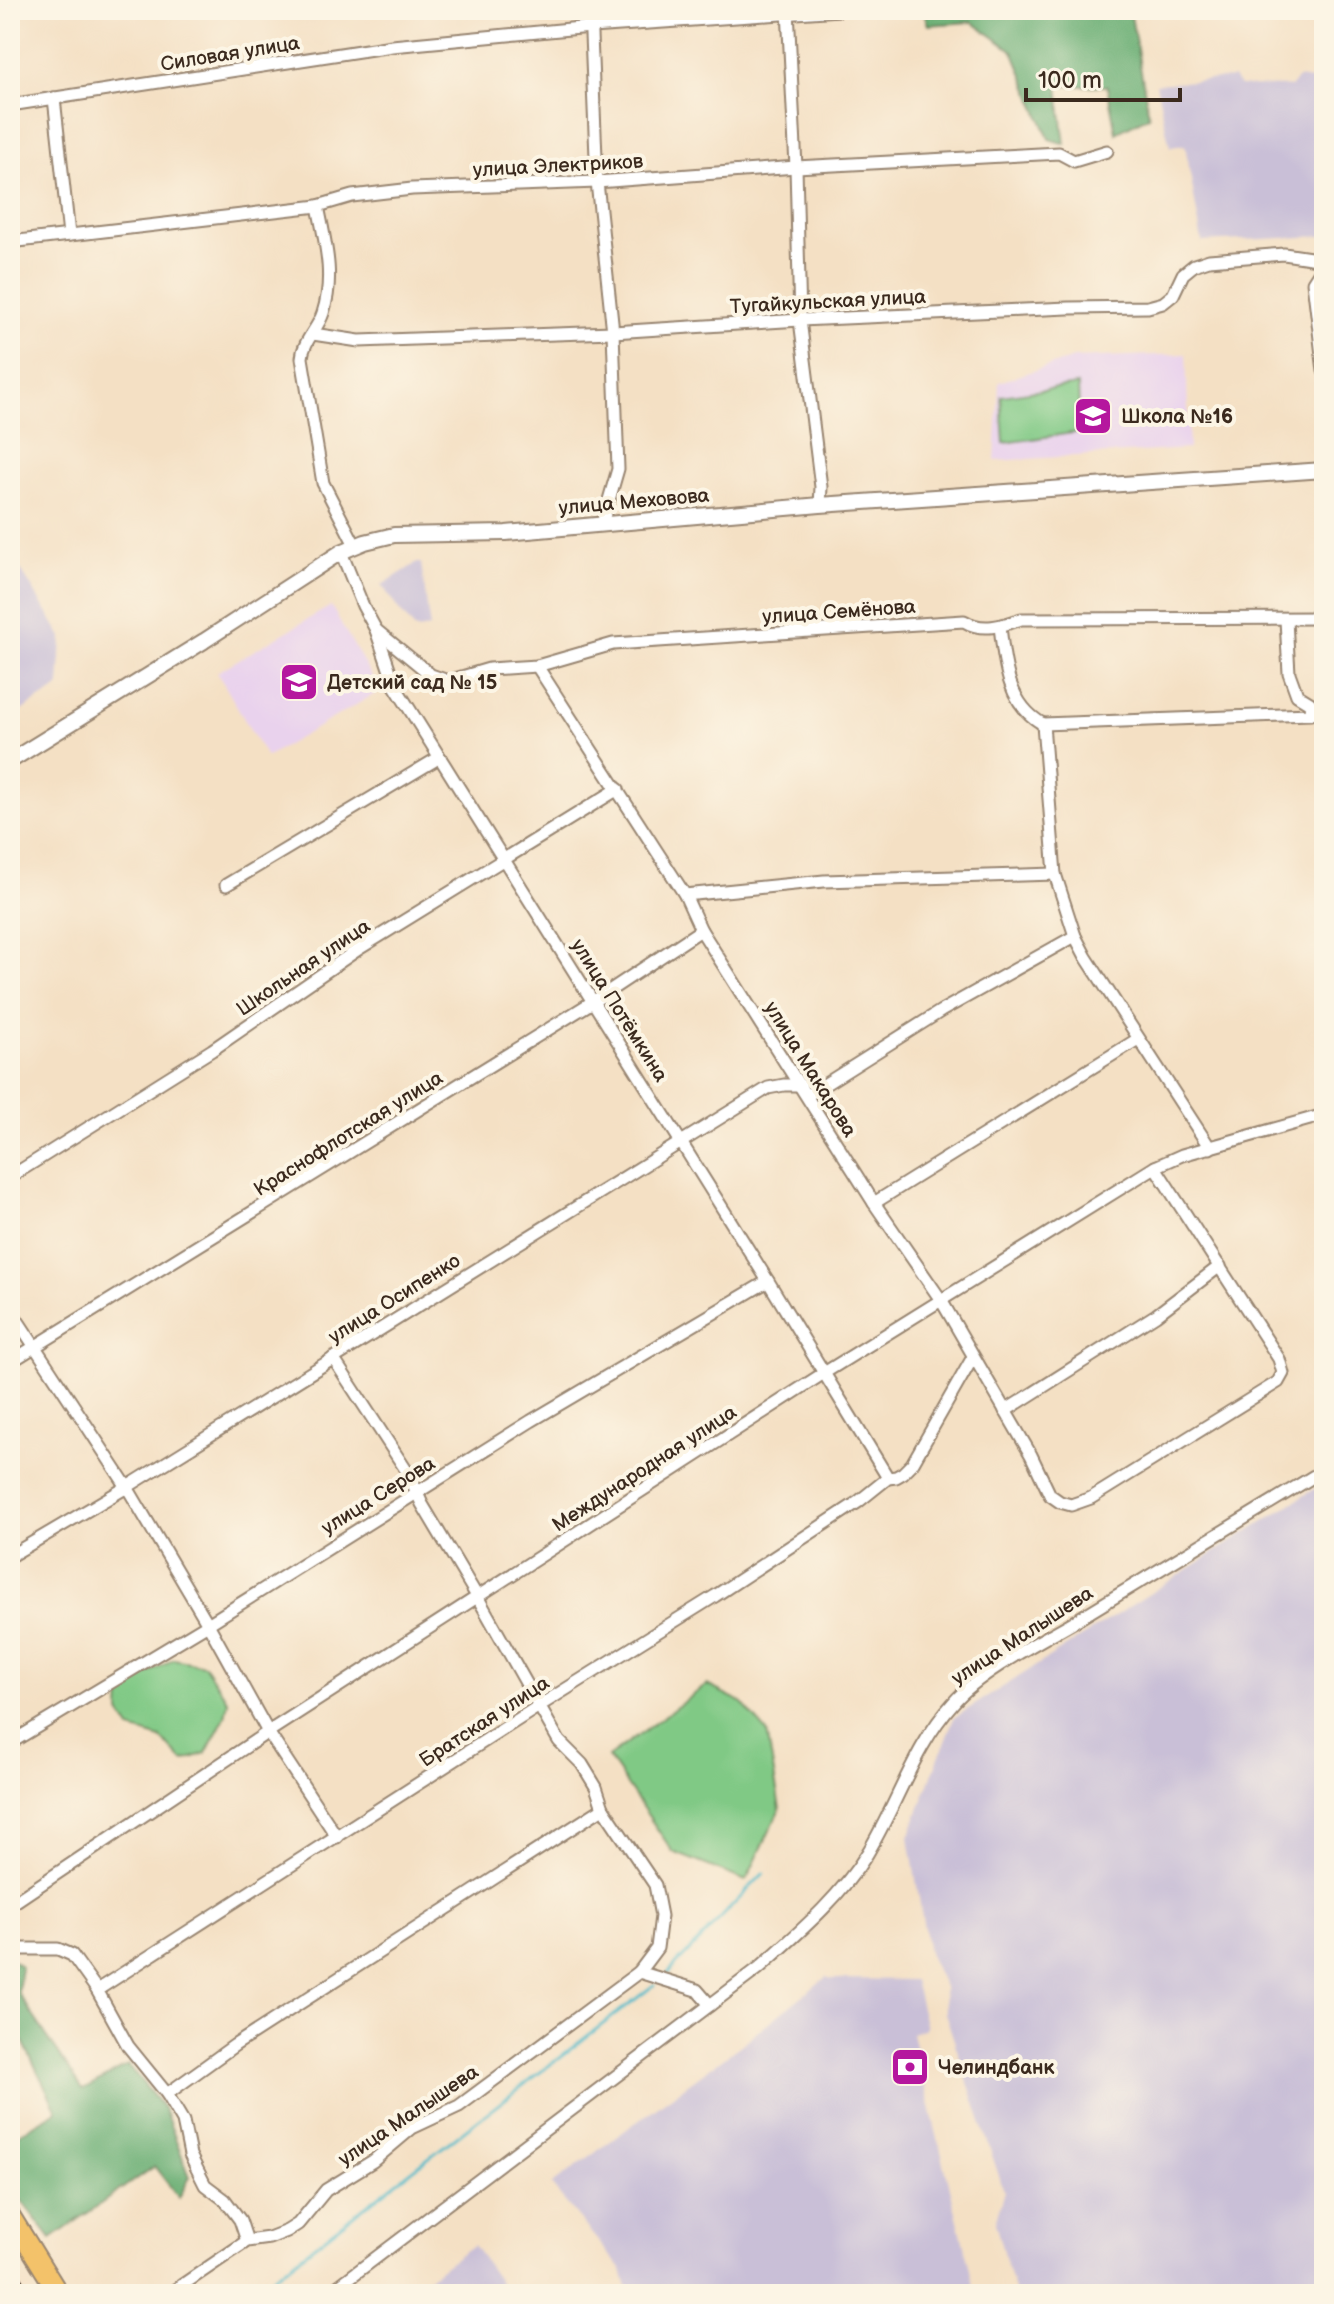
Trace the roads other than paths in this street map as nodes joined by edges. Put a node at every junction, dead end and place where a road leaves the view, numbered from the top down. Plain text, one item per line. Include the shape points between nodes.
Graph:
1 (590, 10) edge
2 (840, 10) edge
3 (788, 12) edge
4 (591, 27) junction
5 (54, 98) junction
6 (10, 105) edge
7 (1107, 151) dead end
8 (796, 167) junction
9 (597, 182) junction
10 (318, 206) junction
11 (69, 235) junction
12 (10, 242) edge
13 (1324, 262) edge
14 (800, 320) junction
15 (613, 332) junction
16 (313, 334) junction
17 (1324, 371) edge
18 (1324, 470) edge
19 (820, 505) junction
20 (602, 524) junction
21 (355, 545) junction
22 (341, 552) junction
23 (1324, 618) edge
24 (1286, 620) junction
25 (1000, 626) junction
26 (376, 630) junction
27 (537, 666) junction
28 (1043, 724) junction
29 (440, 757) junction
30 (10, 761) edge
31 (618, 789) junction
32 (504, 859) junction
33 (1055, 874) junction
34 (226, 885) dead end
35 (685, 895) junction
36 (701, 930) junction
37 (1075, 936) junction
38 (594, 1001) junction
39 (1138, 1039) junction
40 (805, 1090) junction
41 (1324, 1115) edge
42 (681, 1143) junction
43 (1210, 1148) junction
44 (1155, 1167) junction
45 (10, 1177) edge
46 (874, 1203) junction
47 (1220, 1266) junction
48 (768, 1281) junction
49 (941, 1300) junction
50 (10, 1309) edge
51 (34, 1347) junction
52 (973, 1357) junction
53 (333, 1358) junction
54 (10, 1362) edge
55 (824, 1373) junction
56 (1005, 1411) junction
57 (1324, 1470) edge
58 (888, 1478) junction
59 (127, 1487) junction
60 (417, 1492) junction
61 (10, 1556) edge
62 (478, 1598) junction
63 (208, 1624) junction
64 (539, 1706) junction
65 (268, 1732) junction
66 (10, 1743) edge
67 (603, 1808) junction
68 (337, 1837) junction
69 (10, 1905) edge
70 (10, 1946) edge
71 (639, 1972) junction
72 (97, 1990) junction
73 (710, 2005) junction
74 (167, 2094) junction
75 (10, 2215) edge
76 (247, 2241) junction
77 (59, 2294) edge
78 (169, 2294) edge
79 (328, 2294) edge

1 - 4 street
2 - 3 street, Силовая улица
3 - 4 street, Силовая улица
3 - 8 street
4 - 5 street, Силовая улица via 392,46
4 - 9 street
5 - 6 street, Силовая улица
5 - 11 street
7 - 8 street, улица Электриков via 1074,161 1059,153
8 - 9 street, улица Электриков
8 - 14 street
9 - 10 street, улица Электриков via 412,189
9 - 15 street
10 - 11 street, улица Электриков
10 - 16 street via 330,280
11 - 12 street, улица Электриков
13 - 14 street, Тугайкульская улица via 1284,254 1209,260 1183,274 1163,303 1148,307
13 - 17 street via 1313,282
14 - 15 street, Тугайкульская улица
14 - 19 street
15 - 16 street, Тугайкульская улица via 359,341
15 - 20 street via 618,469
16 - 21 street via 302,358 314,440 323,483
18 - 19 street, улица Меховова
19 - 20 street, улица Меховова
20 - 21 street, улица Меховова via 394,535
21 - 22 street, улица Меховова
22 - 26 street, улица Потёмкина
22 - 30 street, улица Меховова
23 - 24 street, улица Семёнова
24 - 25 street, улица Семёнова via 1021,619
24 - 28 street via 1289,673 1297,695 1310,703 1311,714
25 - 27 street, улица Семёнова via 974,627 964,621 613,644
25 - 28 street via 1004,666 1018,701
26 - 27 street, улица Семёнова via 431,675 448,681 489,669
26 - 29 street, улица Потёмкина via 395,686
27 - 31 street, улица Макарова
28 - 33 street
29 - 32 street, улица Потёмкина
29 - 34 street
31 - 32 street, Школьная улица
31 - 35 street, улица Макарова
32 - 38 street, улица Потёмкина
32 - 45 street, Школьная улица
33 - 35 street via 824,881
33 - 37 street
35 - 36 street, улица Макарова
36 - 38 street, Краснофлотская улица
36 - 40 street, улица Макарова
37 - 39 street
37 - 40 street, улица Осипенко
38 - 42 street, улица Потёмкина
38 - 51 street, Краснофлотская улица
39 - 43 street
39 - 46 street
40 - 42 street, улица Осипенко via 768,1088
40 - 46 street, улица Макарова
41 - 43 street, Международная улица
42 - 48 street, улица Потёмкина
42 - 53 street, улица Осипенко
43 - 44 street, Международная улица
44 - 47 street
44 - 49 street, Международная улица
46 - 49 street, улица Макарова
47 - 56 street via 1156,1315
47 - 56 street, улица Макарова via 1279,1359 1283,1373 1278,1382 1091,1498 1071,1505 1050,1495
48 - 55 street, улица Потёмкина
48 - 60 street, улица Серова
49 - 52 street, улица Макарова
49 - 55 street, Международная улица
50 - 51 street
51 - 54 street, Краснофлотская улица
51 - 59 street
52 - 56 street, улица Макарова
52 - 58 street, Братская улица via 912,1464
53 - 59 street, улица Осипенко
53 - 60 street
55 - 58 street, улица Потёмкина
55 - 62 street, Международная улица
57 - 73 street, улица Малышева via 1051,1635 956,1699 912,1764 867,1855 802,1929
58 - 64 street, Братская улица via 715,1596
59 - 61 street, улица Осипенко
59 - 63 street
60 - 62 street
60 - 63 street, улица Серова
62 - 64 street
62 - 65 street, Международная улица
63 - 65 street
63 - 66 street, улица Серова
64 - 67 street via 559,1741 582,1764
64 - 68 street, Братская улица
65 - 68 street
65 - 69 street, Международная улица
67 - 71 street via 655,1885 661,1916 657,1948
67 - 74 street
68 - 72 street, Братская улица
70 - 72 street via 72,1955
71 - 73 street via 697,1990
71 - 76 street, улица Малышева via 459,2106 412,2128 326,2190 298,2224 269,2238
72 - 74 street via 128,2046
73 - 79 street, улица Малышева
74 - 76 street via 183,2121 190,2155 205,2185 225,2200
75 - 77 main road
76 - 78 street, улица Малышева

